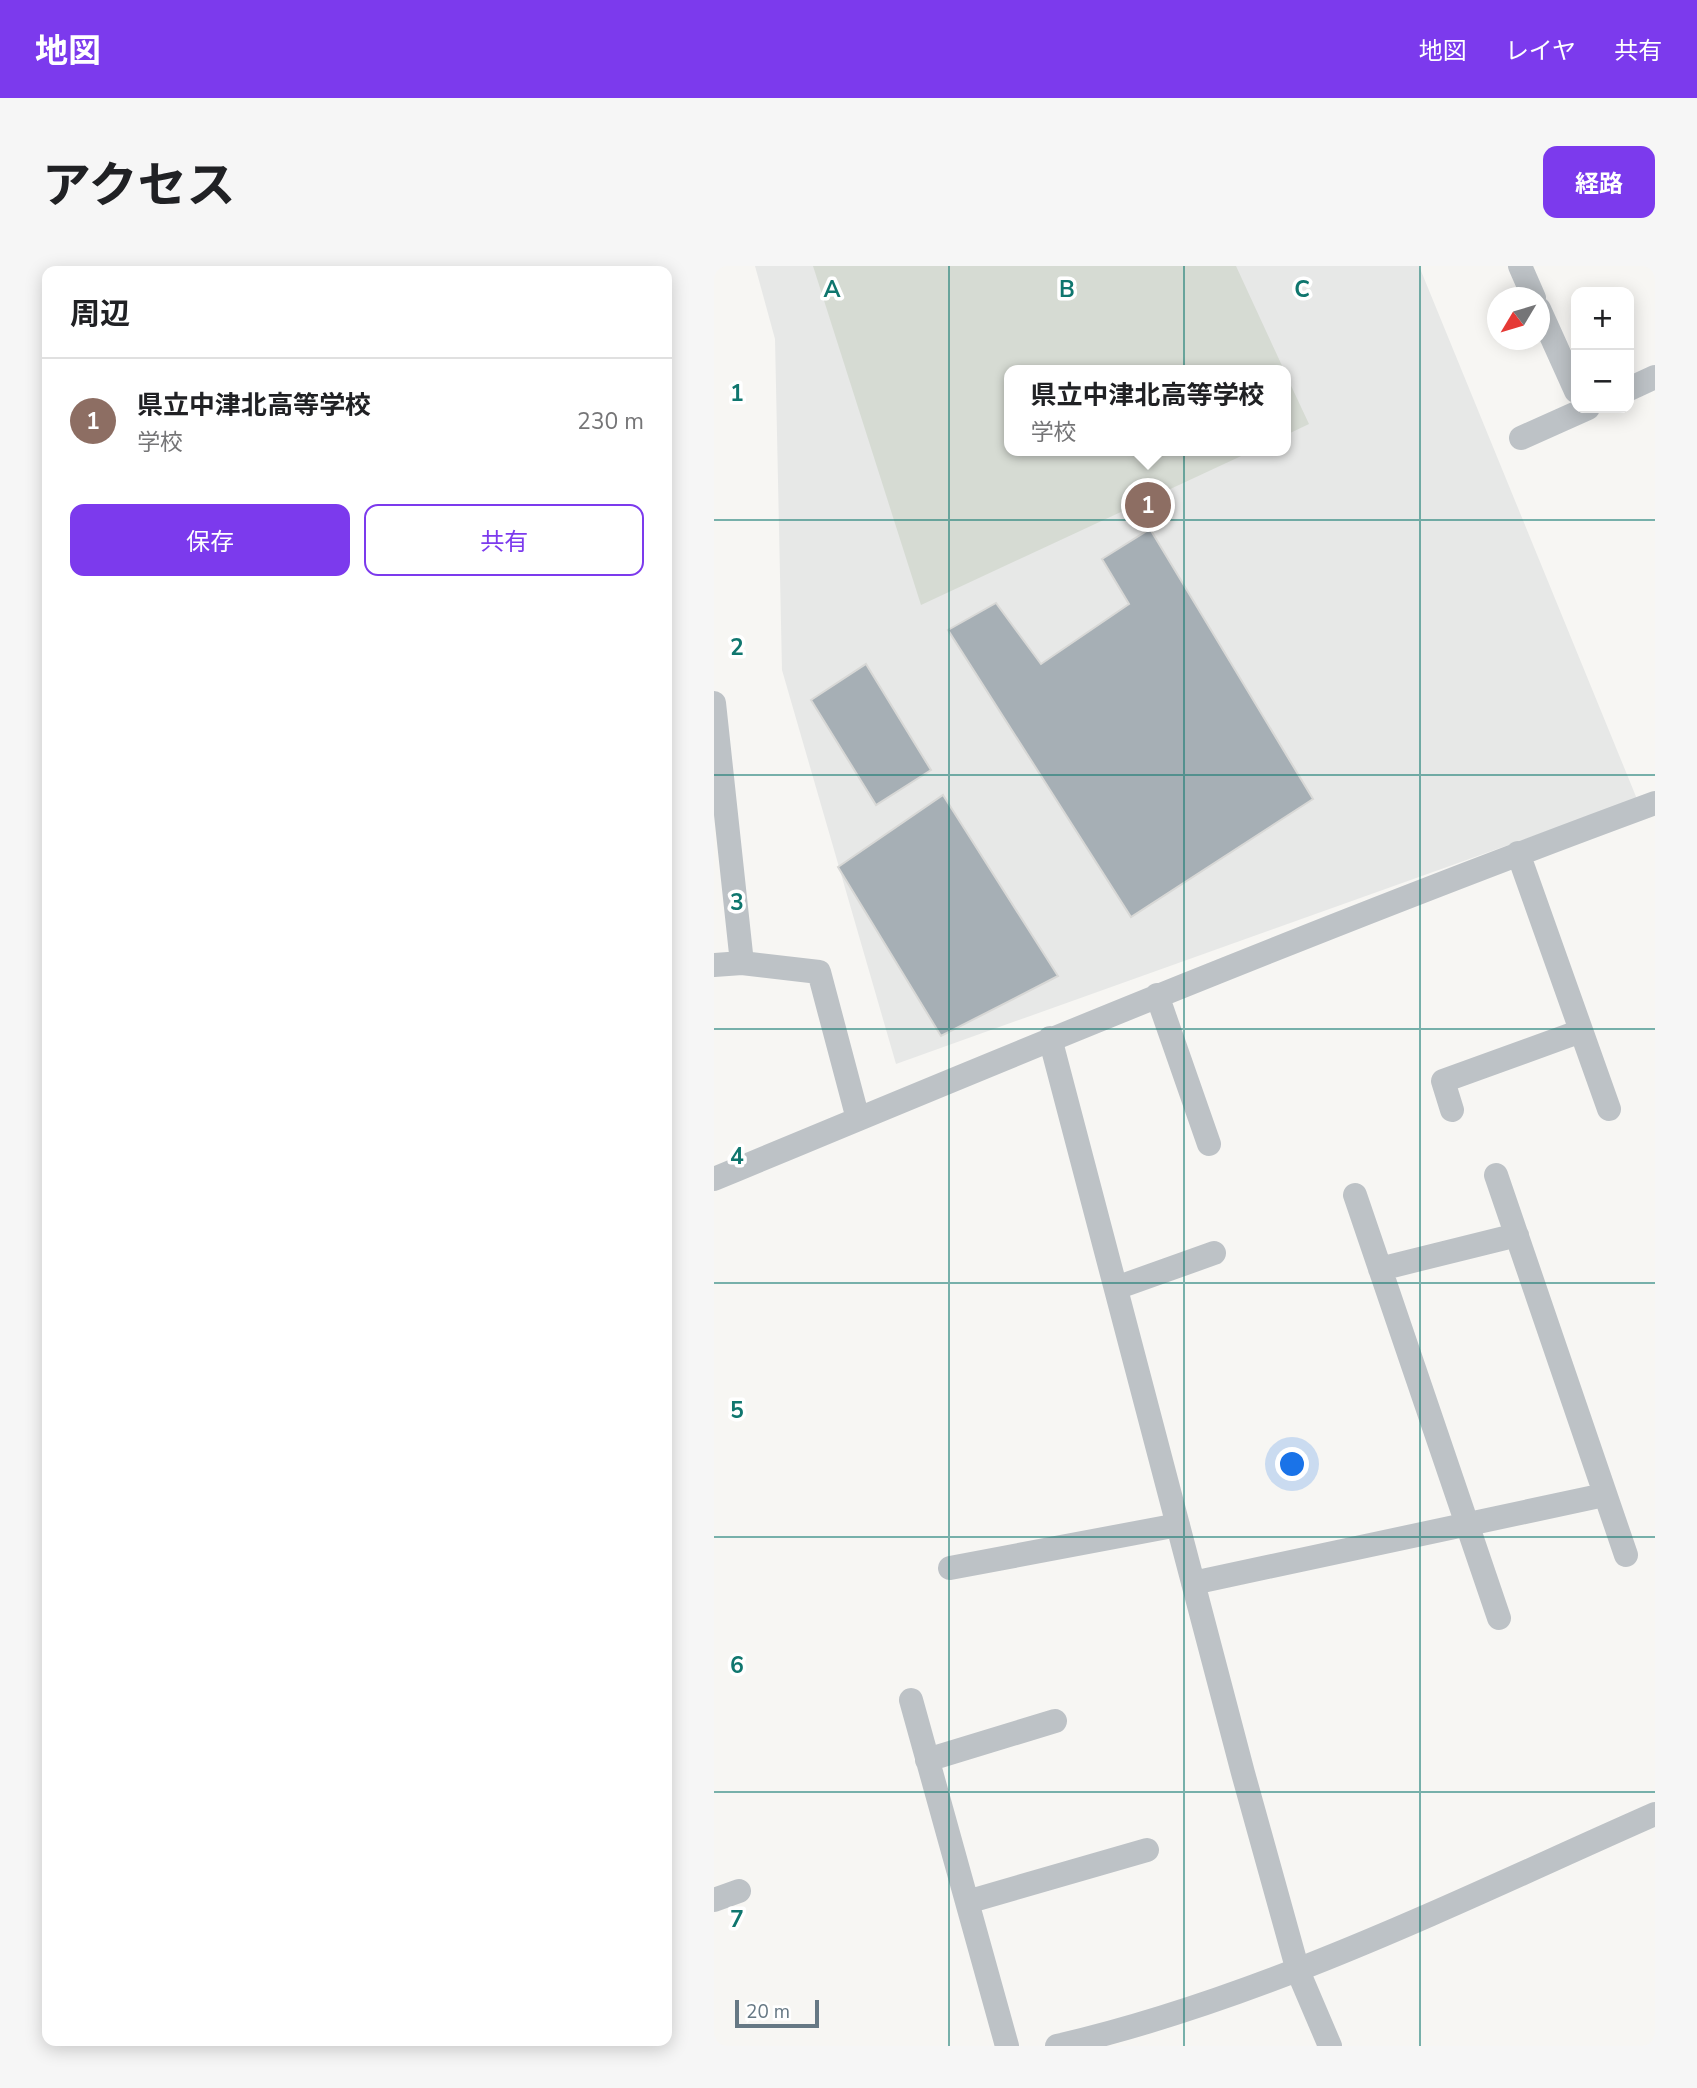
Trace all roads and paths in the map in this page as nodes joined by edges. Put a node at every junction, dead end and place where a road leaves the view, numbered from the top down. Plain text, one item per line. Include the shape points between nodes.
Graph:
1 (1520, 266) edge
2 (1529, 287) edge
3 (1550, 333) edge
4 (1655, 377) edge
5 (1571, 378) edge
6 (1634, 387) edge
7 (1571, 411) edge
8 (1521, 438) dead end
9 (714, 703) edge
10 (1655, 803) edge
11 (1518, 853) junction
12 (742, 963) junction
13 (714, 965) edge
14 (1157, 995) junction
15 (1581, 1031) junction
16 (1051, 1038) junction
17 (1609, 1109) dead end
18 (1452, 1110) dead end
19 (858, 1119) junction
20 (1209, 1144) dead end
21 (1496, 1175) dead end
22 (714, 1180) edge
23 (1355, 1195) dead end
24 (1517, 1236) junction
25 (1214, 1253) dead end
26 (1380, 1269) junction
27 (1116, 1288) junction
28 (1604, 1495) junction
29 (1178, 1525) junction
30 (1467, 1525) junction
31 (1626, 1555) dead end
32 (950, 1568) dead end
33 (1193, 1583) junction
34 (1499, 1618) dead end
35 (911, 1700) dead end
36 (1055, 1721) dead end
37 (927, 1760) junction
38 (1655, 1814) edge
39 (1147, 1850) dead end
40 (739, 1891) dead end
41 (714, 1900) edge
42 (967, 1902) junction
43 (1298, 1971) junction
44 (1007, 2046) edge
45 (1056, 2046) edge
46 (1330, 2046) edge

1 - 2 street
3 - 5 street
4 - 6 street
7 - 8 street
9 - 12 street
10 - 11 street
11 - 14 street
11 - 15 street
12 - 13 street
12 - 19 street via 819,972
14 - 16 street
14 - 20 street
15 - 17 street
15 - 18 street via 1443,1081
16 - 19 street
16 - 27 street
19 - 22 street
21 - 24 street
23 - 26 street
24 - 26 street
24 - 28 street
25 - 27 street
26 - 30 street
27 - 29 street
28 - 30 street
28 - 31 street
29 - 32 street
29 - 33 street
30 - 33 street
30 - 34 street
33 - 43 street
35 - 37 street
36 - 37 street
37 - 42 street
38 - 43 street
39 - 42 street
40 - 41 street
42 - 44 street
43 - 45 street via 1116,2032
43 - 46 street

